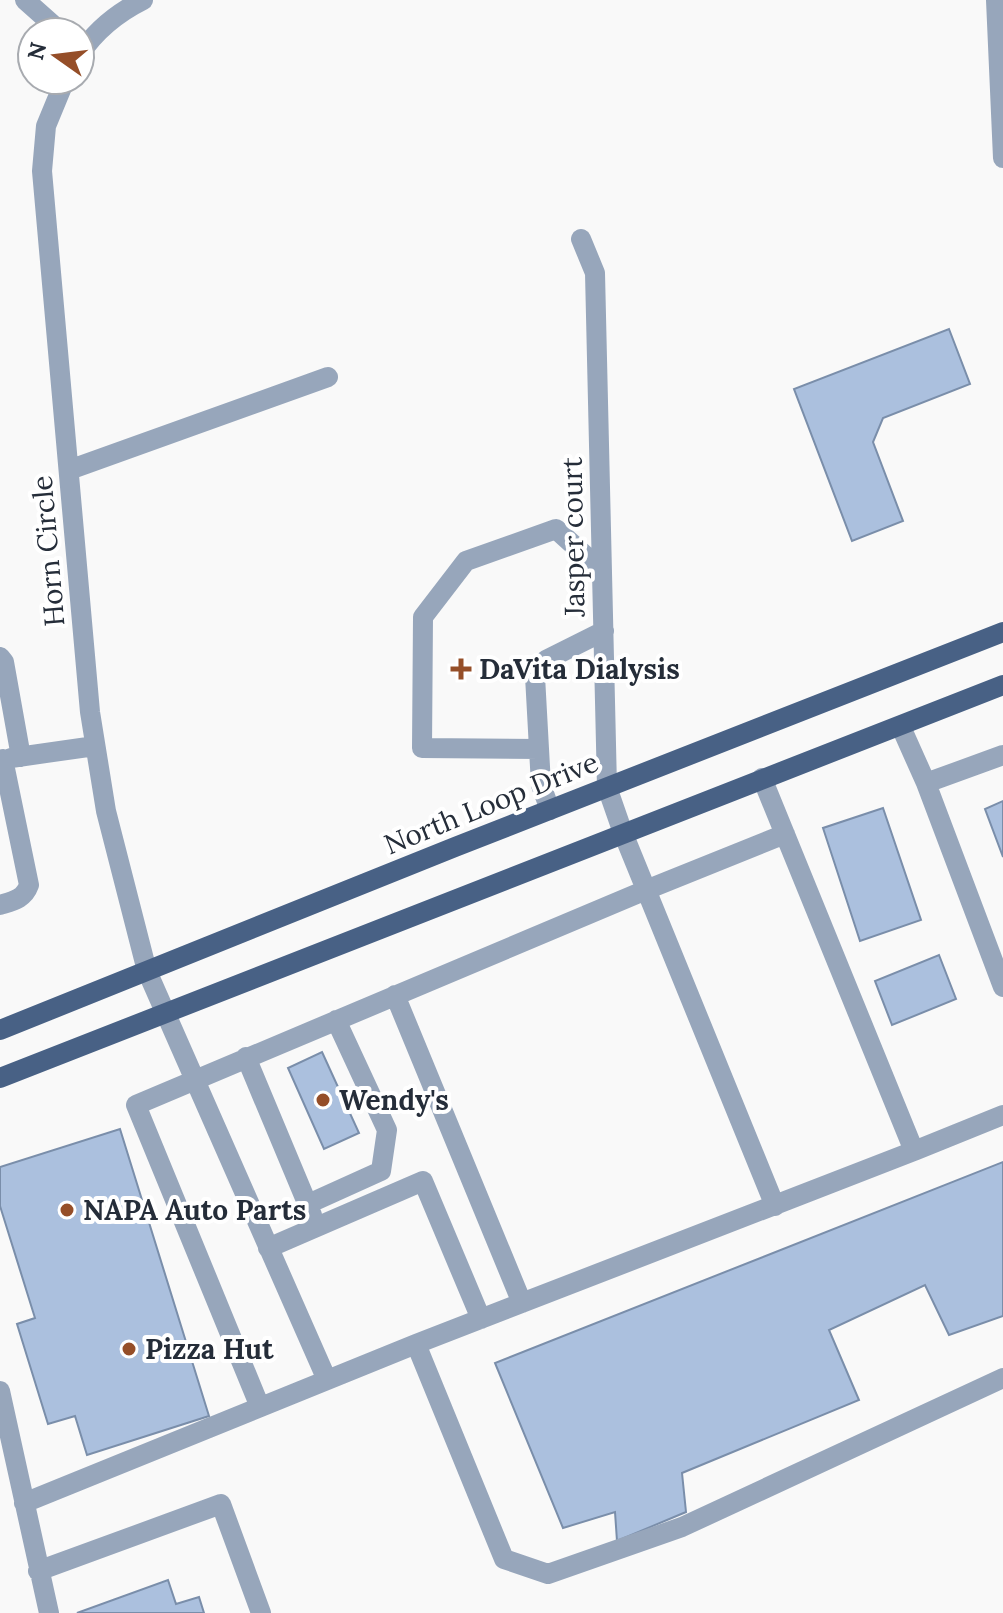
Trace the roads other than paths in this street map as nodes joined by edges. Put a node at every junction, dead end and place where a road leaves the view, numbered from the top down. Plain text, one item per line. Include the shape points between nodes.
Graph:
1 (25, 0) edge
2 (143, 0) edge
3 (996, 0) edge
4 (43, 16) edge
5 (96, 33) edge
6 (58, 96) edge
7 (1003, 158) edge
8 (581, 239) dead end
9 (328, 377) dead end
10 (69, 470) junction
11 (602, 571) junction
12 (604, 631) junction
13 (1003, 632) edge
14 (0, 657) edge
15 (1003, 685) edge
16 (901, 727) junction
17 (95, 746) junction
18 (539, 749) junction
19 (1003, 755) edge
20 (8, 759) edge
21 (762, 778) junction
22 (926, 783) junction
23 (607, 787) junction
24 (550, 810) junction
25 (623, 833) junction
26 (785, 834) junction
27 (646, 890) junction
28 (0, 905) edge
29 (147, 971) junction
30 (1001, 977) edge
31 (395, 995) junction
32 (164, 1013) junction
33 (336, 1020) junction
34 (0, 1030) edge
35 (246, 1057) junction
36 (0, 1078) edge
37 (193, 1080) junction
38 (1003, 1115) edge
39 (914, 1151) junction
40 (308, 1204) junction
41 (775, 1206) junction
42 (317, 1226) junction
43 (268, 1248) junction
44 (522, 1303) junction
45 (481, 1319) junction
46 (416, 1344) junction
47 (1003, 1378) edge
48 (327, 1380) junction
49 (0, 1391) edge
50 (260, 1407) junction
51 (24, 1503) junction
52 (38, 1571) junction
53 (49, 1613) edge
54 (261, 1613) edge

1 - 4 street
2 - 5 street
3 - 7 street
6 - 10 street, Horn Circle via 46,126 42,171
8 - 11 street, Jasper court via 595,273
9 - 10 street
10 - 17 street, Horn Circle
11 - 12 street, Jasper court
11 - 18 street via 556,529 466,561 423,617 422,748
12 - 18 street via 546,660 535,676
12 - 23 street, Jasper court
13 - 23 main road, North Loop Drive
14 - 20 street
15 - 16 main road
16 - 21 main road
16 - 22 street
17 - 20 street
17 - 29 street, Horn Circle
18 - 24 street via 541,785
19 - 22 street
20 - 28 street via 29,885 20,899
21 - 25 main road
21 - 26 street
22 - 30 street
23 - 24 main road, North Loop Drive
23 - 25 street, Jasper court
24 - 29 main road, North Loop Drive
25 - 27 street, Jasper court
25 - 32 main road
26 - 27 street
26 - 39 street
27 - 31 street
27 - 41 street, Jasper court
29 - 32 street, Horn Circle
29 - 34 main road, North Loop Drive
31 - 33 street
31 - 44 street
32 - 36 main road
32 - 37 street, Horn Circle
33 - 35 street
33 - 40 street via 387,1130 381,1171
35 - 37 street
35 - 40 street
37 - 43 street, Horn Circle
37 - 50 street via 136,1105
38 - 39 street
39 - 41 street
40 - 42 street
41 - 44 street
42 - 43 street
42 - 45 street via 423,1181
43 - 48 street, Horn Circle
44 - 45 street
45 - 46 street
46 - 47 street via 504,1559 548,1574 682,1527
46 - 48 street
48 - 50 street
49 - 51 street
50 - 51 street
51 - 52 street
52 - 53 street
52 - 54 street via 221,1504

